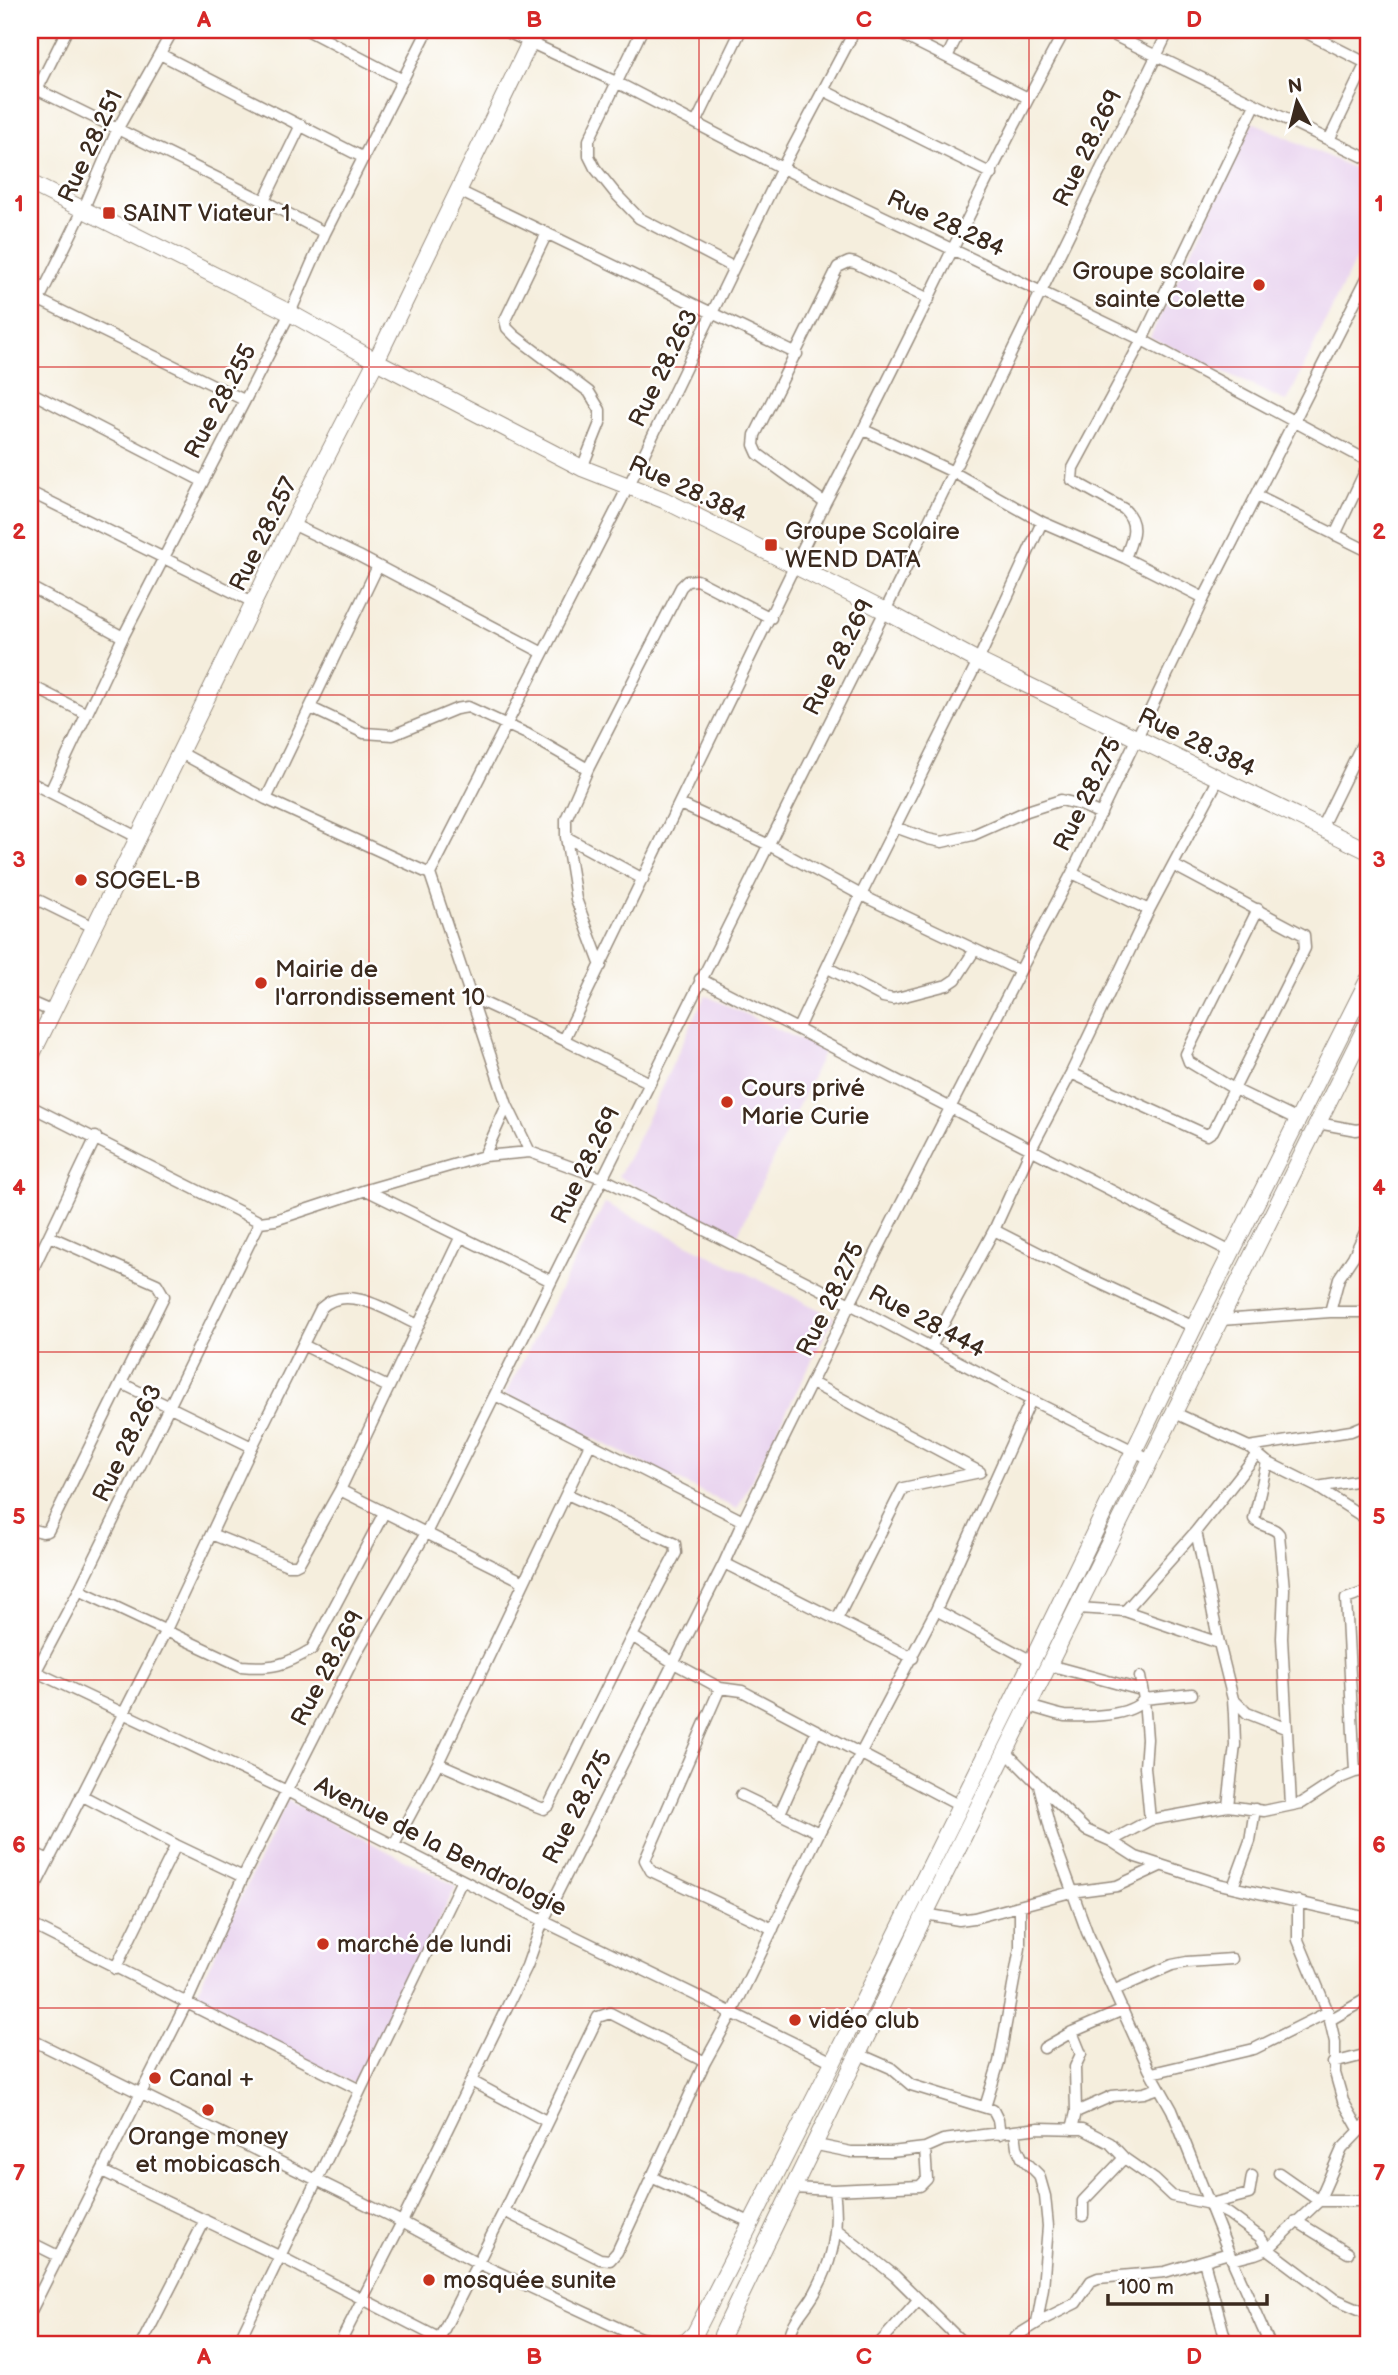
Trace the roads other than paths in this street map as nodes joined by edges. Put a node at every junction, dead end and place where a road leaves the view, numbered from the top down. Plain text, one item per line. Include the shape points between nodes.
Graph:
1 (67, 30) edge
2 (173, 30) edge
3 (307, 30) edge
4 (428, 30) edge
5 (503, 30) edge
6 (642, 30) edge
7 (741, 30) edge
8 (855, 30) edge
9 (892, 30) edge
10 (960, 30) edge
11 (1065, 30) edge
12 (1103, 30) edge
13 (1169, 30) edge
14 (1301, 30) edge
15 (533, 36) edge
16 (160, 54) junction
17 (1156, 56) junction
18 (947, 57) junction
19 (1367, 61) edge
20 (403, 80) junction
21 (616, 82) junction
22 (33, 88) edge
23 (823, 90) junction
24 (1028, 98) junction
25 (1255, 105) junction
26 (696, 123) junction
27 (301, 125) junction
28 (118, 128) junction
29 (1329, 140) junction
30 (364, 158) junction
31 (1368, 159) edge
32 (782, 168) junction
33 (992, 174) junction
34 (30, 183) edge
35 (457, 190) junction
36 (264, 201) junction
37 (83, 210) junction
38 (325, 233) junction
39 (547, 233) junction
40 (954, 250) junction
41 (733, 267) junction
42 (1368, 277) edge
43 (1041, 290) junction
44 (929, 299) junction
45 (39, 300) junction
46 (290, 313) junction
47 (713, 313) junction
48 (30, 318) edge
49 (1142, 340) junction
50 (797, 354) junction
51 (376, 361) junction
52 (30, 392) edge
53 (244, 400) junction
54 (1293, 422) junction
55 (864, 430) junction
56 (1368, 463) edge
57 (582, 468) junction
58 (951, 471) junction
59 (202, 481) junction
60 (629, 485) junction
61 (30, 492) edge
62 (1257, 496) junction
63 (825, 503) junction
64 (1042, 522) junction
65 (292, 524) junction
66 (1335, 535) junction
67 (1368, 551) edge
68 (1125, 558) junction
69 (165, 559) junction
70 (378, 566) junction
71 (795, 566) junction
72 (30, 587) edge
73 (1205, 598) junction
74 (255, 603) junction
75 (885, 611) junction
76 (771, 618) junction
77 (123, 637) junction
78 (543, 653) junction
79 (978, 661) junction
80 (30, 685) edge
81 (311, 708) junction
82 (87, 714) junction
83 (507, 725) junction
84 (1368, 732) edge
85 (1138, 738) junction
86 (181, 753) junction
87 (588, 769) junction
88 (1219, 778) junction
89 (30, 782) edge
90 (50, 792) junction
91 (266, 799) junction
92 (680, 804) junction
93 (1101, 814) junction
94 (895, 827) junction
95 (1321, 828) junction
96 (566, 837) junction
97 (139, 838) junction
98 (767, 844) junction
99 (1368, 851) edge
100 (1173, 865) junction
101 (1072, 873) junction
102 (430, 874) junction
103 (643, 879) junction
104 (861, 895) junction
105 (30, 896) edge
106 (1258, 909) junction
107 (1149, 910) junction
108 (94, 928) junction
109 (974, 951) junction
110 (601, 966) junction
111 (828, 968) junction
112 (1020, 971) junction
113 (700, 979) junction
114 (1368, 980) edge
115 (471, 997) junction
116 (30, 1002) edge
117 (52, 1012) junction
118 (1368, 1022) edge
119 (798, 1028) junction
120 (564, 1040) junction
121 (30, 1058) edge
122 (1071, 1073) junction
123 (649, 1083) junction
124 (1234, 1089) junction
125 (507, 1105) junction
126 (30, 1106) edge
127 (951, 1107) junction
128 (1298, 1121) junction
129 (1318, 1123) junction
130 (1368, 1128) edge
131 (96, 1137) junction
132 (1030, 1151) junction
133 (530, 1152) junction
134 (484, 1156) junction
135 (602, 1178) junction
136 (366, 1190) junction
137 (260, 1222) junction
138 (1368, 1226) edge
139 (994, 1230) junction
140 (49, 1236) junction
141 (460, 1238) junction
142 (1233, 1254) junction
143 (30, 1275) edge
144 (551, 1281) junction
145 (850, 1304) junction
146 (1330, 1312) junction
147 (1368, 1312) edge
148 (1221, 1320) junction
149 (418, 1325) junction
150 (1194, 1327) junction
151 (303, 1345) junction
152 (932, 1347) junction
153 (122, 1384) junction
154 (812, 1384) junction
155 (388, 1387) junction
156 (495, 1395) junction
157 (1031, 1401) junction
158 (168, 1406) junction
159 (1175, 1413) junction
160 (1368, 1424) edge
161 (590, 1444) junction
162 (252, 1447) junction
163 (1253, 1450) junction
164 (1134, 1451) junction
165 (1152, 1460) junction
166 (1267, 1462) junction
167 (980, 1472) junction
168 (995, 1477) junction
169 (1368, 1479) edge
170 (1317, 1487) junction
171 (340, 1490) junction
172 (567, 1494) junction
173 (384, 1513) junction
174 (1368, 1520) edge
175 (743, 1521) junction
176 (30, 1529) edge
177 (1196, 1531) junction
178 (426, 1533) junction
179 (211, 1534) junction
180 (724, 1563) junction
181 (524, 1582) junction
182 (79, 1590) junction
183 (1368, 1591) edge
184 (1078, 1608) junction
185 (936, 1610) junction
186 (1125, 1611) junction
187 (836, 1619) junction
188 (165, 1632) junction
189 (632, 1636) junction
190 (1219, 1643) junction
191 (913, 1658) junction
192 (1032, 1661) junction
193 (674, 1663) junction
194 (1049, 1665) junction
195 (32, 1674) edge
196 (1140, 1676) dead end
197 (720, 1688) junction
198 (1192, 1694) dead end
199 (1143, 1695) junction
200 (1233, 1699) junction
201 (1028, 1706) junction
202 (124, 1712) junction
203 (1285, 1728) junction
204 (817, 1730) junction
205 (1006, 1752) junction
206 (861, 1754) junction
207 (438, 1763) junction
208 (1368, 1770) edge
209 (1354, 1772) junction
210 (1039, 1786) junction
211 (286, 1791) junction
212 (81, 1794) junction
213 (741, 1795) dead end
214 (1291, 1805) junction
215 (960, 1806) junction
216 (1228, 1806) junction
217 (1255, 1809) junction
218 (780, 1813) junction
219 (1150, 1820) junction
220 (820, 1833) junction
221 (1111, 1841) junction
222 (176, 1845) junction
223 (394, 1845) junction
224 (30, 1851) edge
225 (49, 1860) junction
226 (1160, 1866) junction
227 (243, 1877) junction
228 (461, 1880) junction
229 (1233, 1887) junction
230 (1071, 1892) junction
231 (30, 1897) edge
232 (1298, 1901) junction
233 (1020, 1907) junction
234 (925, 1914) junction
235 (1368, 1918) edge
236 (543, 1921) junction
237 (30, 1924) edge
238 (773, 1929) junction
239 (1232, 1959) dead end
240 (115, 1969) junction
241 (1115, 1990) junction
242 (1368, 1998) edge
243 (186, 2004) junction
244 (1123, 2010) junction
245 (732, 2013) junction
246 (1329, 2016) junction
247 (1072, 2032) junction
248 (30, 2039) edge
249 (1044, 2048) dead end
250 (859, 2054) junction
251 (1368, 2054) edge
252 (705, 2062) junction
253 (833, 2062) junction
254 (1333, 2063) junction
255 (1152, 2074) junction
256 (471, 2081) junction
257 (1159, 2088) junction
258 (360, 2090) junction
259 (141, 2095) junction
260 (985, 2108) junction
261 (1076, 2112) junction
262 (546, 2121) junction
263 (1368, 2122) edge
264 (1072, 2129) junction
265 (1360, 2131) junction
266 (1015, 2132) junction
267 (1000, 2134) junction
268 (812, 2144) junction
269 (925, 2148) junction
270 (1124, 2158) junction
271 (102, 2171) junction
272 (1279, 2173) dead end
273 (1252, 2176) dead end
274 (651, 2177) junction
275 (316, 2181) junction
276 (792, 2188) junction
277 (834, 2190) junction
278 (1319, 2201) junction
279 (1368, 2201) edge
280 (1210, 2204) junction
281 (504, 2211) junction
282 (1083, 2216) dead end
283 (205, 2220) junction
284 (1296, 2221) junction
285 (402, 2222) junction
286 (752, 2223) junction
287 (836, 2229) junction
288 (30, 2242) edge
289 (1268, 2249) junction
290 (1348, 2253) dead end
291 (58, 2256) junction
292 (281, 2257) junction
293 (1230, 2257) junction
294 (1204, 2261) junction
295 (476, 2262) junction
296 (362, 2297) junction
297 (918, 2300) junction
298 (30, 2313) edge
299 (1368, 2313) edge
300 (1037, 2323) junction
301 (437, 2342) edge
302 (643, 2342) edge
303 (681, 2344) edge
304 (720, 2344) edge
305 (141, 2345) edge
306 (237, 2345) edge
307 (339, 2345) edge
308 (452, 2345) edge
309 (788, 2345) edge
310 (878, 2345) edge
311 (965, 2345) edge
312 (1008, 2345) edge
313 (1227, 2345) edge
314 (1270, 2345) edge

1 - 22 street
2 - 16 street, Rue 28.251
3 - 20 street
4 - 20 street, Rue 28.255
5 - 15 street, Rue 28.284
6 - 21 street
7 - 26 street
8 - 23 street, Rue 28.263
9 - 18 street
10 - 18 street
11 - 24 street
12 - 17 street
13 - 17 street, Rue 28.269
14 - 19 street
15 - 21 street, Rue 28.284
15 - 35 main road, Rue 28.257
16 - 27 street
16 - 28 street, Rue 28.251
17 - 25 street
17 - 43 street, Rue 28.269
18 - 24 street
19 - 29 street
20 - 30 street, Rue 28.255
21 - 26 street, Rue 28.284
21 - 41 street via 589,140 595,167 639,218
22 - 28 street
23 - 32 street, Rue 28.263
23 - 33 street
24 - 33 street
25 - 29 street
25 - 49 street
26 - 32 street, Rue 28.284
27 - 30 street
27 - 36 street
28 - 36 street
28 - 37 street, Rue 28.251
29 - 31 street
30 - 38 street, Rue 28.255
32 - 40 street, Rue 28.284
32 - 41 street, Rue 28.263
33 - 40 street
34 - 37 main road, Rue 28.384
35 - 39 street
35 - 51 main road, Rue 28.257
36 - 38 street
37 - 45 street, Rue 28.251
37 - 46 main road, Rue 28.384
38 - 46 street, Rue 28.255
39 - 47 street
39 - 57 street via 505,320 515,336 589,392 600,410 600,423
40 - 43 street, Rue 28.284
40 - 44 street
41 - 47 street, Rue 28.263
42 - 54 street, Rue 28.275
43 - 49 street, Rue 28.284
43 - 58 street, Rue 28.269
44 - 50 street via 855,263 842,264
44 - 55 street
45 - 48 street, Rue 28.251
45 - 53 street
46 - 51 main road, Rue 28.384
46 - 53 street, Rue 28.255
47 - 50 street
47 - 60 street, Rue 28.263
49 - 54 street, Rue 28.284
49 - 68 street via 1071,475 1079,485 1130,514 1135,528
50 - 63 street via 754,445 758,454
51 - 57 main road, Rue 28.384
51 - 65 main road, Rue 28.257
52 - 59 street
53 - 59 street, Rue 28.255
54 - 56 street, Rue 28.284
54 - 62 street, Rue 28.275
55 - 58 street
55 - 63 street
56 - 66 street
57 - 60 main road, Rue 28.384
58 - 64 street
58 - 75 street, Rue 28.269
59 - 69 street, Rue 28.255
60 - 71 main road, Rue 28.384
60 - 78 street, Rue 28.263
61 - 69 street
62 - 66 street
62 - 73 street, Rue 28.275
63 - 71 street
64 - 68 street
64 - 79 street
65 - 70 street
65 - 74 main road, Rue 28.257
66 - 67 street
68 - 73 street
69 - 74 street
69 - 77 street, Rue 28.255
70 - 78 street
70 - 81 street
71 - 75 main road, Rue 28.384
71 - 76 street
72 - 77 street
73 - 85 street, Rue 28.275
74 - 86 main road, Rue 28.257
75 - 79 main road, Rue 28.384
75 - 98 street, Rue 28.269
76 - 87 street via 697,580 687,581
76 - 92 street
77 - 82 street, Rue 28.255
78 - 83 street, Rue 28.263
79 - 85 main road, Rue 28.384
79 - 94 street
80 - 82 street
81 - 83 street via 377,735 393,735 468,707
81 - 91 street
82 - 90 street, Rue 28.255
83 - 87 street
83 - 102 street, Rue 28.263
84 - 95 street
85 - 88 main road, Rue 28.384
85 - 93 street, Rue 28.275
86 - 91 street
86 - 97 main road, Rue 28.257
87 - 96 street via 566,819
88 - 95 main road, Rue 28.384
88 - 100 street
89 - 90 street
90 - 97 street
91 - 102 street
92 - 98 street
92 - 103 street
93 - 94 street via 1060,800 973,835 942,842
93 - 101 street, Rue 28.275
94 - 104 street
95 - 99 main road, Rue 28.384
96 - 103 street
96 - 110 street via 576,899
97 - 108 main road, Rue 28.257
98 - 104 street
98 - 113 street, Rue 28.269
100 - 106 street
100 - 107 street
101 - 107 street
101 - 112 street, Rue 28.275
102 - 115 street
103 - 110 street
104 - 109 street
104 - 111 street
105 - 108 street
106 - 124 street via 1186,1054 1189,1062
106 - 124 street via 1304,934 1305,948
107 - 122 street
108 - 117 main road, Rue 28.257
109 - 111 street via 947,985 893,999
109 - 112 street
110 - 120 street
111 - 119 street
112 - 127 street, Rue 28.275
113 - 119 street
113 - 123 street, Rue 28.269
114 - 128 main road
115 - 120 street
115 - 125 street
116 - 117 street
117 - 121 main road, Rue 28.257
118 - 129 main road
119 - 127 street
120 - 123 street
122 - 124 street via 1208,1135
122 - 132 street
123 - 135 street, Rue 28.269
124 - 128 street
125 - 133 street
125 - 134 street
126 - 131 street
127 - 132 street
127 - 145 street, Rue 28.275
128 - 142 main road
129 - 130 street
129 - 148 main road
131 - 137 street
131 - 140 street
132 - 139 street
132 - 142 street
133 - 134 street
133 - 135 street, Rue 28.444
134 - 136 street
135 - 144 street, Rue 28.269
135 - 145 street, Rue 28.444
136 - 137 street
136 - 141 street
137 - 158 street, Rue 28.263
138 - 146 street via 1339,1278
139 - 150 street
139 - 152 street
140 - 143 street
140 - 153 street via 162,1289 164,1296
141 - 144 street
141 - 149 street
142 - 150 main road
144 - 156 street, Rue 28.269
145 - 152 street, Rue 28.444
145 - 154 street, Rue 28.275
146 - 147 street
146 - 148 street
148 - 159 main road
149 - 151 street via 359,1297 335,1300 321,1308
149 - 155 street
150 - 164 main road
151 - 155 street
151 - 162 street
152 - 157 street, Rue 28.444
153 - 158 street
153 - 176 street via 48,1531
154 - 167 street
154 - 175 street, Rue 28.275
155 - 171 street
156 - 161 street
156 - 178 street, Rue 28.269
157 - 164 street, Rue 28.444
157 - 168 street
158 - 162 street
158 - 182 street, Rue 28.263
159 - 163 street
159 - 165 main road
160 - 163 street
161 - 172 street
161 - 175 street
162 - 179 street
163 - 166 street
163 - 177 street
164 - 165 street, Rue 28.444
164 - 192 main road
165 - 184 main road
166 - 170 street
166 - 203 street via 1254,1519 1279,1534
167 - 168 street
167 - 187 street via 903,1488
168 - 185 street
169 - 170 street
170 - 174 street
171 - 173 street
171 - 179 street via 295,1565
172 - 181 street
172 - 189 street via 675,1544 676,1553
173 - 178 street
173 - 188 street via 312,1649 290,1662 266,1668 241,1666
175 - 180 street, Rue 28.275
177 - 186 street
177 - 190 street
178 - 181 street
178 - 211 street, Rue 28.269 via 358,1650
179 - 188 street
180 - 187 street
180 - 193 street, Rue 28.275
181 - 207 street
182 - 188 street
182 - 195 street, Rue 28.263
183 - 209 street via 1346,1599
184 - 186 street
184 - 194 main road
185 - 191 street
185 - 192 street
186 - 190 street
187 - 191 street
188 - 202 street
189 - 193 street
189 - 207 street via 549,1805 544,1808
190 - 200 street
191 - 206 street
192 - 215 main road
193 - 197 street
193 - 236 street, Rue 28.275
194 - 199 street
194 - 201 main road
195 - 202 street, Avenue de la Bendrologie
196 - 199 street
197 - 204 street via 742,1690
197 - 238 street via 645,1860 651,1871
198 - 199 street
199 - 201 street via 1139,1707 1111,1715 1064,1716
199 - 219 street
200 - 203 street via 1247,1713
200 - 216 street via 1235,1745
201 - 205 main road
202 - 211 street, Avenue de la Bendrologie
202 - 212 street
203 - 214 street
204 - 206 street
204 - 218 street
205 - 210 street
205 - 234 main road
206 - 215 street
206 - 220 street
207 - 223 street
208 - 209 street
209 - 214 street via 1309,1800
210 - 221 street via 1087,1829
210 - 230 street
211 - 223 street, Avenue de la Bendrologie
211 - 227 street, Rue 28.269
212 - 222 street
212 - 225 street
213 - 218 street
214 - 217 street
215 - 253 main road
216 - 217 street
216 - 219 street
217 - 229 street via 1250,1841
218 - 220 street
219 - 221 street
220 - 238 street
221 - 226 street
222 - 227 street
222 - 240 street
223 - 228 street, Avenue de la Bendrologie
224 - 225 street
225 - 231 street
226 - 229 street
226 - 230 street via 1117,1886
227 - 243 street, Rue 28.269
228 - 236 street, Avenue de la Bendrologie
228 - 258 street
229 - 232 street
230 - 233 street
230 - 241 street
232 - 235 street
232 - 246 street via 1298,1940
233 - 234 street via 959,1920
233 - 260 street via 1020,1948 999,2062
234 - 250 main road
236 - 245 street, Avenue de la Bendrologie
236 - 256 street, Rue 28.275 via 527,1966
237 - 240 street
238 - 245 street
239 - 241 street via 1172,1965
240 - 243 street
241 - 244 street
242 - 246 street
243 - 258 street
243 - 259 street, Rue 28.269
244 - 247 street
244 - 255 street
245 - 252 street
245 - 253 street, Avenue de la Bendrologie
246 - 254 street via 1335,2042
246 - 255 street via 1254,2049
247 - 249 street
247 - 261 street via 1081,2054 1075,2067
248 - 259 street
250 - 260 street via 891,2068 906,2082
250 - 268 main road
251 - 254 street
252 - 262 street via 610,2012 603,2014
252 - 274 street
253 - 286 main road
254 - 265 street via 1343,2101
255 - 257 street
256 - 262 street
256 - 285 street, Rue 28.275
257 - 261 street via 1112,2096
257 - 280 street
258 - 275 street
259 - 271 street, Rue 28.269
259 - 275 street
260 - 267 street via 996,2115
261 - 264 street
262 - 281 street
263 - 265 street
264 - 266 street
264 - 270 street via 1095,2134
265 - 278 street via 1342,2149
266 - 267 street
266 - 300 street via 1022,2158 1039,2175 1045,2196 1048,2226
267 - 269 street via 943,2140
268 - 269 street via 851,2152
268 - 276 main road
269 - 277 street via 927,2179 920,2186
270 - 280 street via 1172,2196
270 - 282 street via 1083,2202
271 - 283 street
271 - 291 street, Rue 28.269
272 - 278 street
273 - 280 street via 1249,2194
274 - 281 street via 610,2260
274 - 286 street
275 - 285 street
275 - 292 street
276 - 277 street
276 - 304 main road
277 - 287 street
278 - 279 street
278 - 284 street
280 - 289 street via 1260,2237
280 - 293 street
281 - 295 street
283 - 292 street
283 - 305 street
284 - 289 street
284 - 290 street
285 - 295 street
285 - 296 street, Rue 28.275
286 - 303 main road via 695,2333
287 - 297 street
287 - 309 street via 818,2288 793,2323
288 - 291 street
289 - 293 street
289 - 299 street via 1333,2298
291 - 298 street, Rue 28.269
292 - 296 street
292 - 306 street
293 - 294 street
293 - 314 street
294 - 300 street via 1166,2272 1097,2278 1076,2303
294 - 313 street
295 - 301 street
295 - 302 street
296 - 301 street
296 - 307 street, Rue 28.275
297 - 310 street
297 - 311 street
300 - 312 street
301 - 308 street
302 - 303 street
303 - 304 main road via 695,2340

